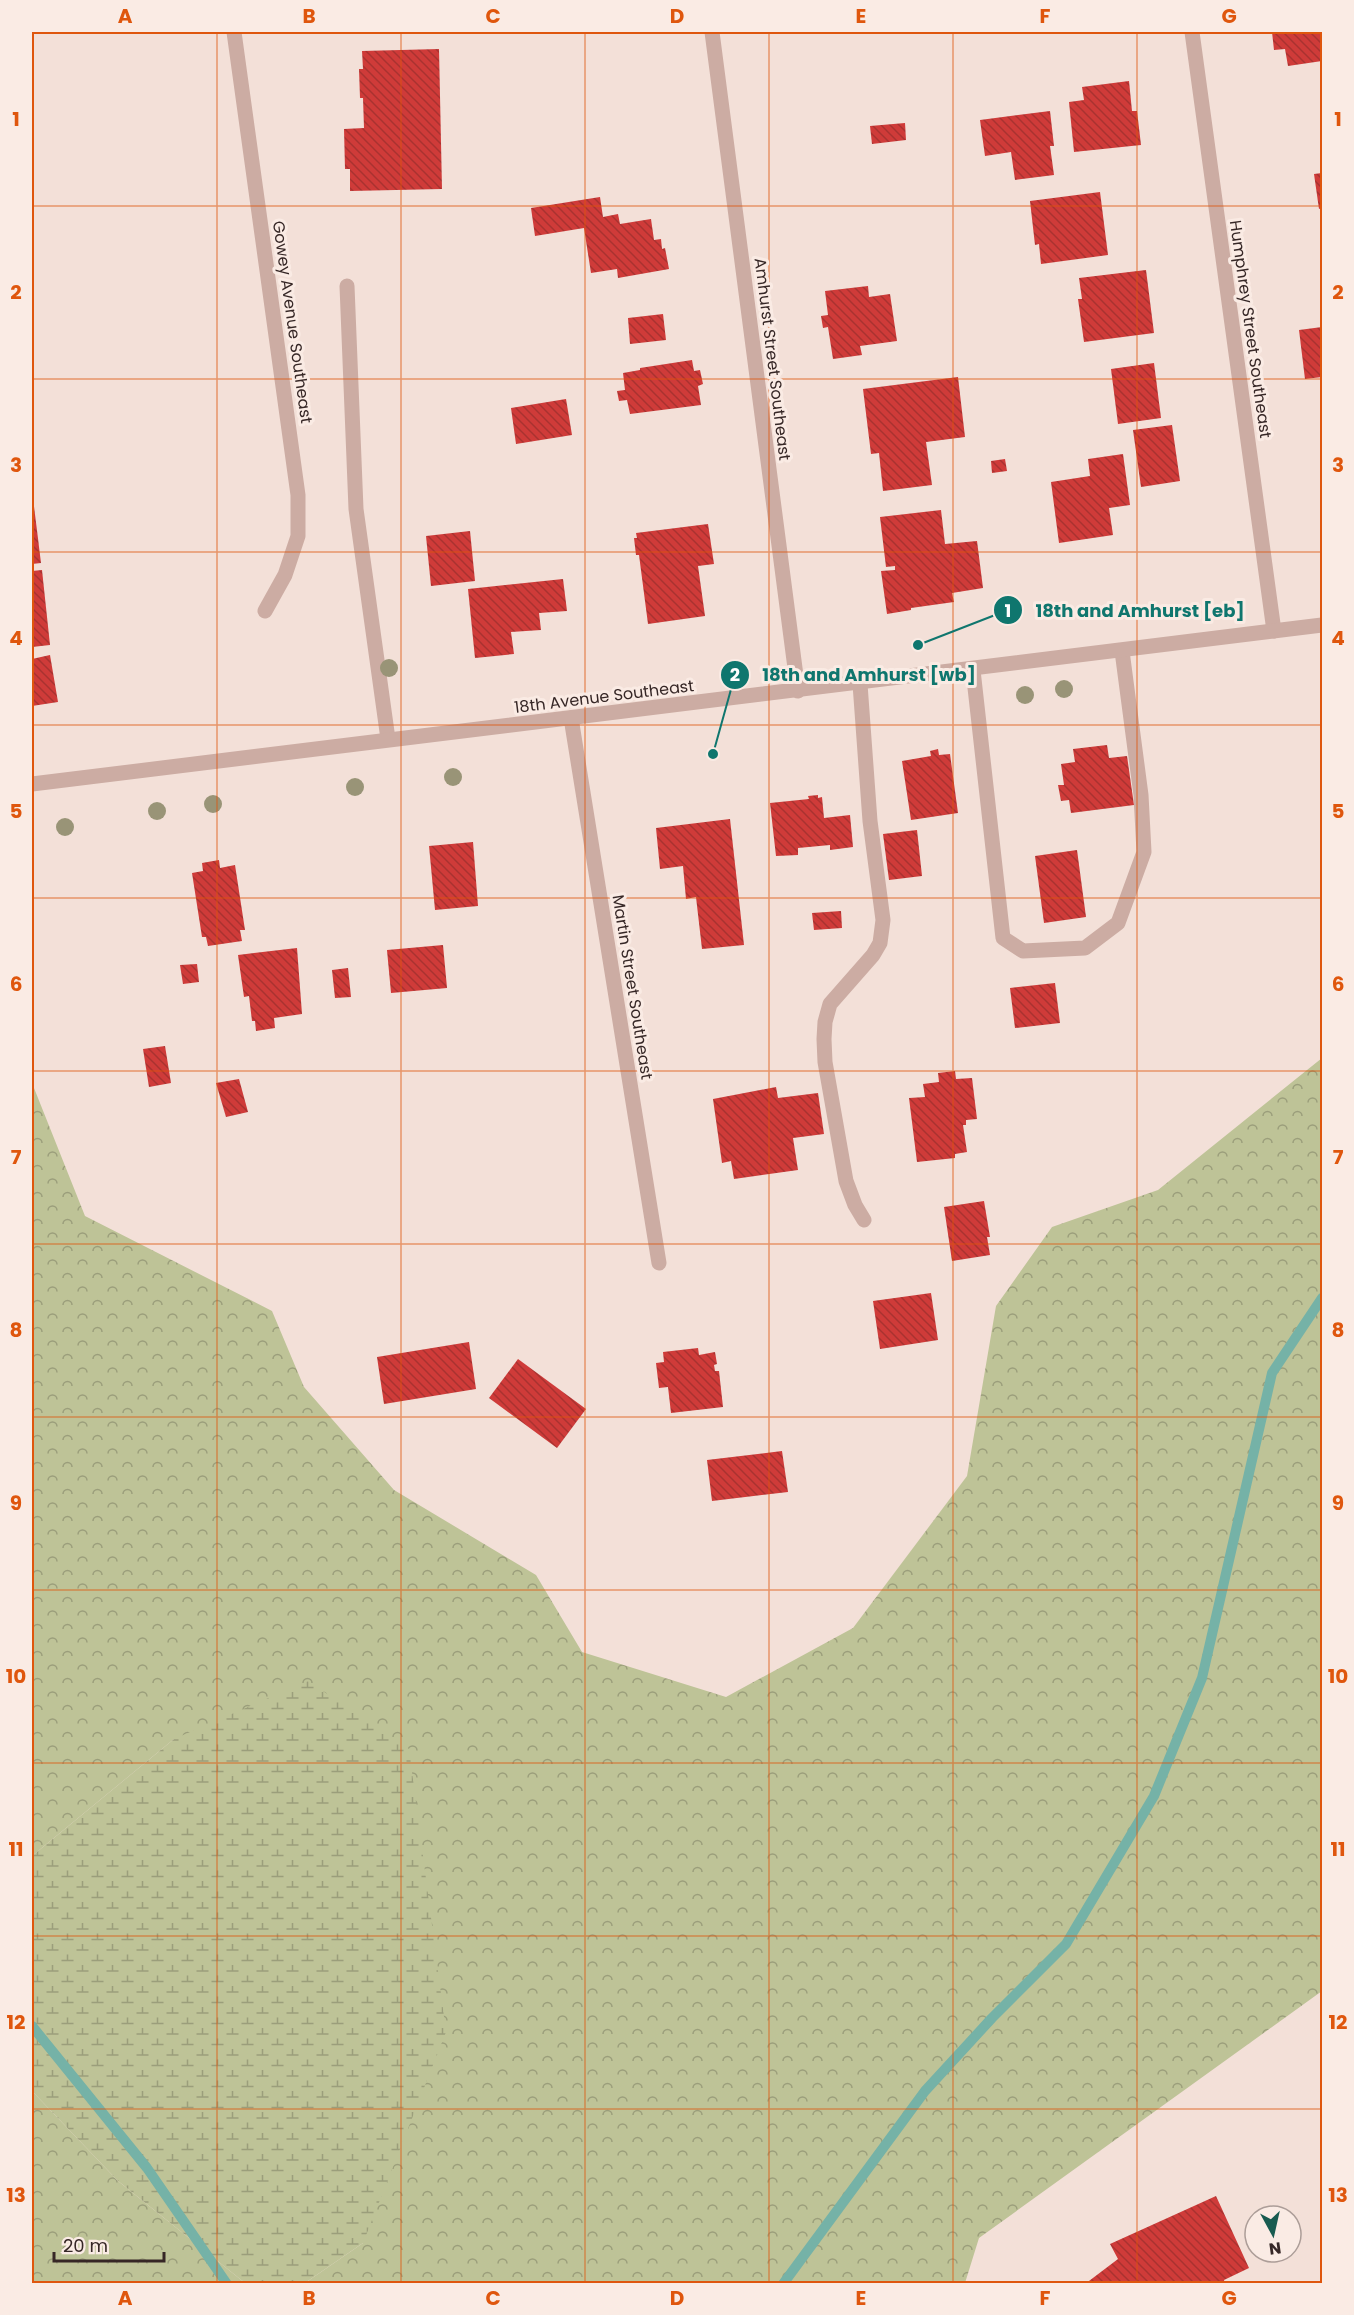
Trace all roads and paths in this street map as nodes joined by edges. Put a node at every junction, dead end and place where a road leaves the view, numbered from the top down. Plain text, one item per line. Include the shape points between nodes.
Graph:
1 (234, 32) edge
2 (712, 32) edge
3 (1192, 32) edge
4 (347, 286) dead end
5 (265, 611) dead end
6 (1323, 625) edge
7 (1274, 631) junction
8 (1122, 651) junction
9 (973, 670) junction
10 (860, 684) junction
11 (798, 691) junction
12 (571, 718) junction
13 (388, 739) junction
14 (32, 784) edge
15 (864, 1220) dead end
16 (659, 1263) dead end

1 - 5 street, Gowey Avenue Southeast via 298,495 298,536 285,575
2 - 11 street, Amhurst Street Southeast
3 - 7 street, Humphrey Street Southeast
4 - 13 street via 356,509
6 - 7 street, 18th Avenue Southeast
7 - 8 street, 18th Avenue Southeast
8 - 9 street, 18th Avenue Southeast
8 - 9 street via 1141,795 1144,852 1118,923 1085,948 1023,951 1003,938
9 - 10 street, 18th Avenue Southeast
10 - 11 street, 18th Avenue Southeast
10 - 15 street via 870,820 883,920 880,943 873,955 830,1004 824,1039 846,1181
11 - 12 street, 18th Avenue Southeast
12 - 13 street, 18th Avenue Southeast
12 - 16 street, Martin Street Southeast
13 - 14 street, 18th Avenue Southeast

